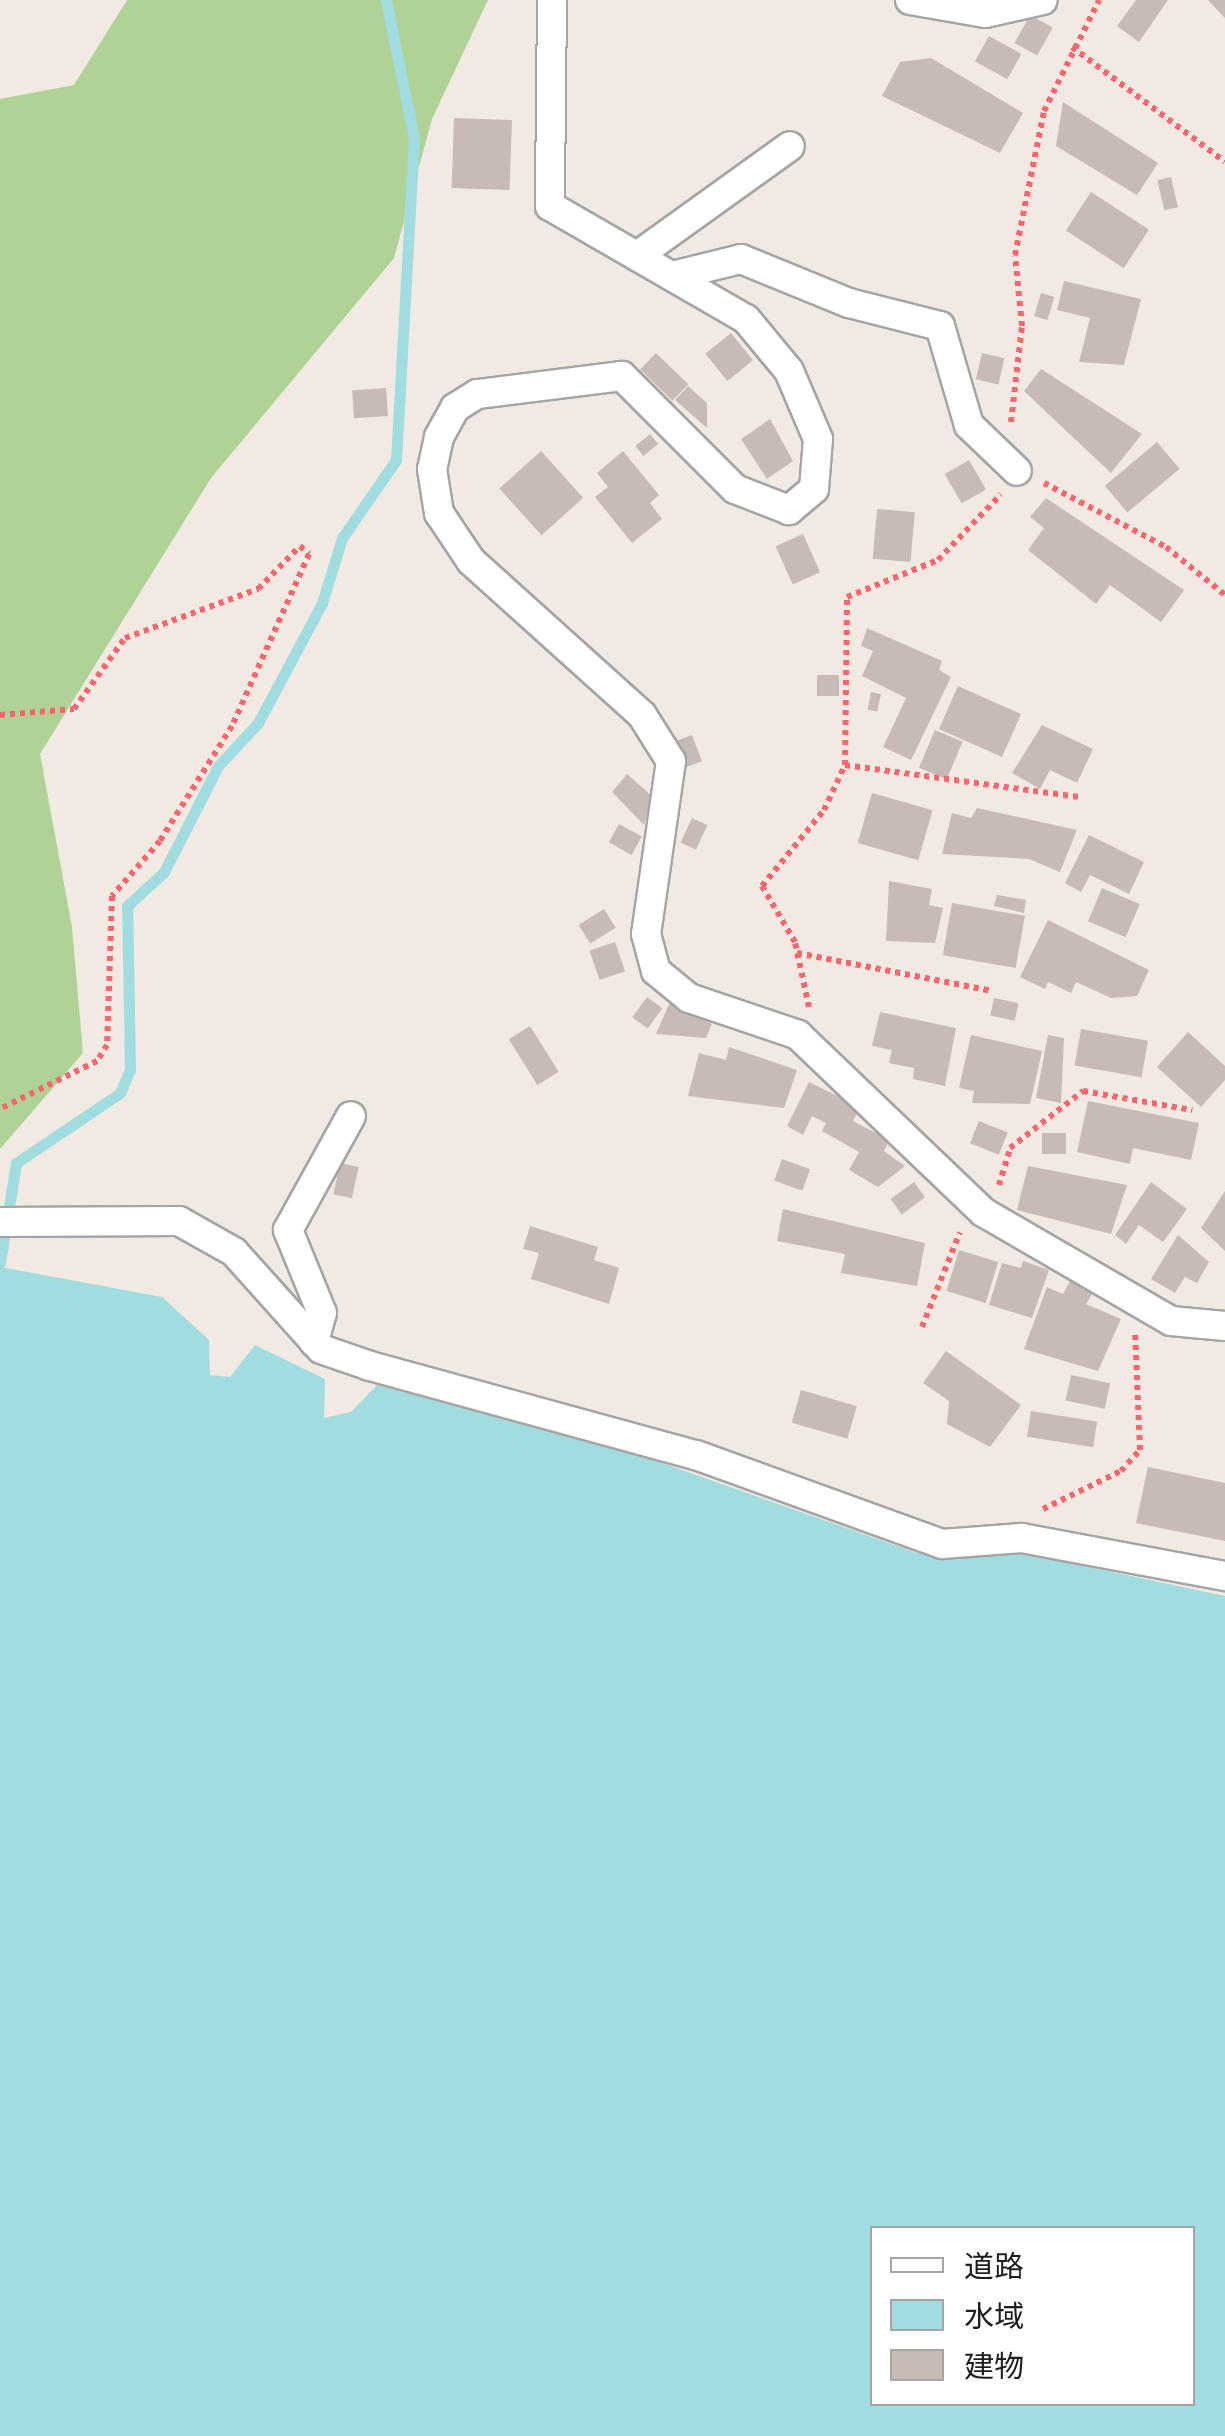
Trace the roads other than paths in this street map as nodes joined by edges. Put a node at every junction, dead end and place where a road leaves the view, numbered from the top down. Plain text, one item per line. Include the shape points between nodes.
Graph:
1 (552, 0) edge
2 (910, 0) edge
3 (1043, 0) edge
4 (790, 146) dead end
5 (637, 256) junction
6 (676, 274) junction
7 (1016, 471) road end
8 (352, 1116) dead end
9 (0, 1222) edge
10 (1225, 1326) edge
11 (314, 1342) junction
12 (1225, 1576) edge

1 - 5 street via 550,206
2 - 3 street via 985,13
4 - 5 street
5 - 6 street
6 - 7 street via 741,259 848,303 940,326 969,425
6 - 10 street via 746,319 804,396 819,450 808,498 789,510 752,502 622,376 476,394 455,408 432,469 439,514 471,561 642,715 670,760 646,934 656,971 689,998 798,1035 990,1216 1171,1321
8 - 11 street via 288,1230 322,1313
9 - 11 street via 179,1221 234,1252
11 - 12 street via 696,1456 942,1544 1015,1539

